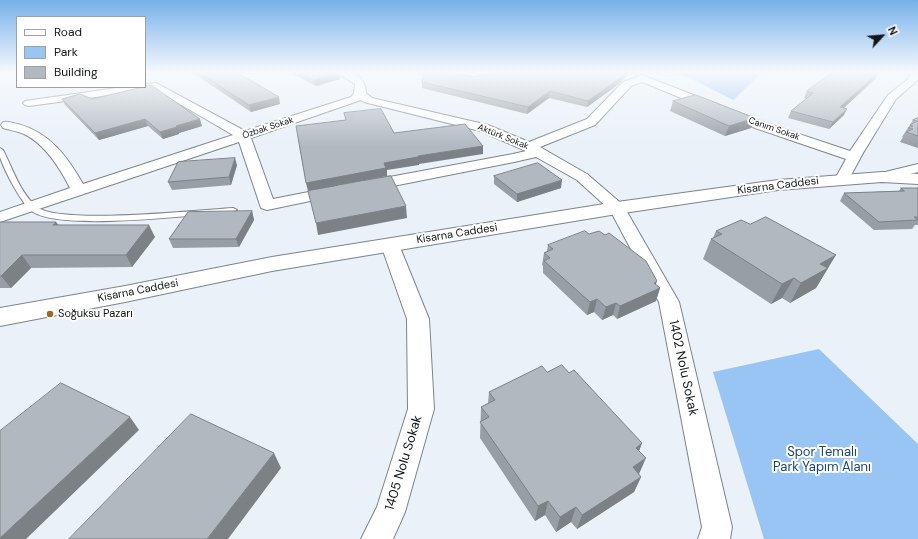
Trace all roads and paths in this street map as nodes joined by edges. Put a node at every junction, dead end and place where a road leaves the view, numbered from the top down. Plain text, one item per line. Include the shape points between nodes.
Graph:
1 (73, 97) edge
2 (175, 97) edge
3 (357, 97) edge
4 (364, 97) edge
5 (615, 97) edge
6 (691, 97) edge
7 (892, 97) edge
8 (29, 103) dead end
9 (7, 125) dead end
10 (238, 133) junction
11 (533, 149) junction
12 (0, 150) edge
13 (854, 157) junction
14 (918, 168) edge
15 (882, 177) junction
16 (842, 179) junction
17 (918, 179) edge
18 (76, 185) junction
19 (23, 200) junction
20 (617, 208) junction
21 (233, 210) edge
22 (0, 217) edge
23 (390, 245) junction
24 (0, 317) edge
25 (377, 539) edge
26 (714, 539) edge

1 - 8 street
2 - 10 street
3 - 10 street, Özbak Sokak
4 - 11 street, Aktürk Sokak via 484,128
5 - 11 street, Canım Sokak via 591,122
6 - 13 street, Canım Sokak
7 - 13 street
9 - 18 street via 29,132 47,144
10 - 11 street, Canım Sokak via 267,205 514,158
10 - 18 street, Özbak Sokak
11 - 20 street, Aktürk Sokak via 582,178
12 - 19 lane
13 - 16 street
14 - 15 street
15 - 16 street, Kisarna Caddesi
15 - 17 street, Kisarna Caddesi
16 - 20 street, Kisarna Caddesi via 778,185
18 - 19 street, Özbak Sokak
19 - 21 lane via 48,216 94,218
19 - 22 street, Özbak Sokak
20 - 23 street, Kisarna Caddesi
20 - 26 street, 1402 Nolu Sokak via 669,302 717,527
23 - 24 street, Kisarna Caddesi via 272,264
23 - 25 street, 1405 Nolu Sokak via 418,319 421,409 390,512

